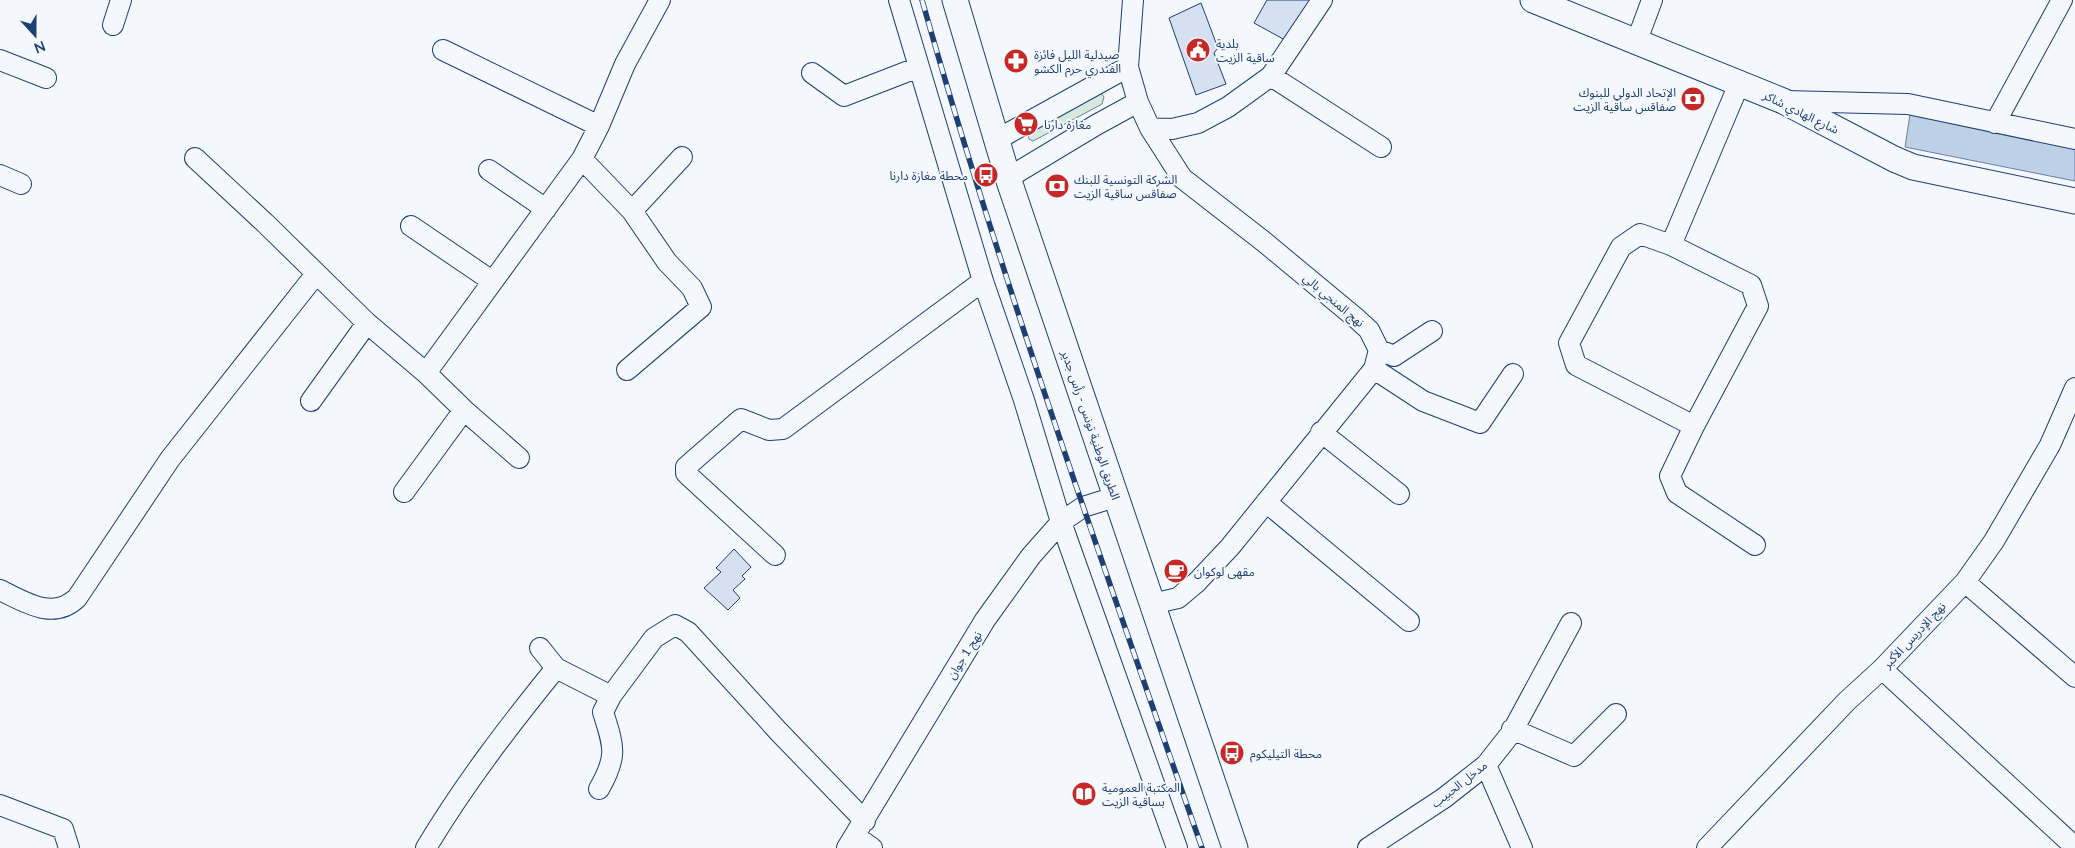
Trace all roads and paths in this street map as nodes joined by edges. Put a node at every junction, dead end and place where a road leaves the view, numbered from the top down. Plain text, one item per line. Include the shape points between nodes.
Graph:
1 (121, 0) edge
2 (660, 0) edge
3 (899, 0) edge
4 (955, 0) edge
5 (1132, 0) edge
6 (1322, 0) edge
7 (1533, 0) edge
8 (1652, 0) edge
9 (2062, 0) edge
10 (113, 25) dead end
11 (1636, 43) junction
12 (443, 50) dead end
13 (0, 60) edge
14 (919, 67) junction
15 (1128, 67) junction
16 (812, 73) dead end
17 (1271, 76) junction
18 (46, 78) dead end
19 (1739, 84) junction
20 (1783, 101) junction
21 (1138, 102) junction
22 (1995, 123) junction
23 (600, 126) junction
24 (1150, 128) junction
25 (2075, 139) edge
26 (996, 140) junction
27 (1381, 147) dead end
28 (195, 158) dead end
29 (682, 158) dead end
30 (582, 159) junction
31 (489, 170) dead end
32 (0, 175) edge
33 (1008, 178) junction
34 (21, 184) dead end
35 (2075, 201) edge
36 (546, 209) junction
37 (632, 211) junction
38 (411, 226) dead end
39 (1671, 245) junction
40 (316, 274) junction
41 (492, 281) junction
42 (983, 281) junction
43 (367, 323) junction
44 (1432, 331) dead end
45 (1376, 359) junction
46 (627, 370) dead end
47 (426, 373) junction
48 (1513, 374) dead end
49 (2075, 388) edge
50 (311, 401) dead end
51 (464, 410) junction
52 (1694, 426) junction
53 (1322, 432) junction
54 (519, 458) dead end
55 (404, 492) dead end
56 (1399, 494) dead end
57 (1115, 497) junction
58 (1266, 502) junction
59 (1062, 522) junction
60 (1755, 545) dead end
61 (775, 555) dead end
62 (1965, 582) junction
63 (0, 590) edge
64 (1152, 604) junction
65 (1409, 621) dead end
66 (1571, 623) dead end
67 (540, 648) dead end
68 (556, 668) junction
69 (1882, 669) junction
70 (2075, 677) edge
71 (611, 696) junction
72 (1616, 714) dead end
73 (1512, 730) junction
74 (1486, 765) junction
75 (599, 789) dead end
76 (0, 805) edge
77 (856, 835) edge
78 (2075, 847) edge
79 (69, 848) edge
80 (426, 848) edge
81 (872, 848) edge
82 (1176, 848) edge
83 (1236, 848) edge
84 (1368, 848) edge
85 (1522, 848) edge
86 (1707, 848) edge

1 - 10 street
2 - 23 street via 625,64
3 - 14 street
4 - 26 main road, الطريق الوطنية تونس - رأس جدير
5 - 15 street, نهج المنجي بالي
6 - 17 street
7 - 11 main road, شارع الهادي شاكر
8 - 11 street
9 - 22 street
11 - 19 main road, شارع الهادي شاكر
12 - 23 street
13 - 18 street
14 - 16 street via 844,96
14 - 42 street
15 - 21 street, نهج المنجي بالي
15 - 26 street
17 - 24 street via 1228,107 1198,123 1172,129
17 - 27 street
19 - 20 main road, شارع الهادي شاكر
19 - 39 street
20 - 22 street via 1908,104
20 - 35 main road, شارع الهادي شاكر via 1894,159 1914,166
21 - 24 street, نهج المنجي بالي
21 - 33 street
22 - 25 street
23 - 30 street
24 - 45 street, نهج المنجي بالي via 1182,178 1369,330
26 - 33 main road, الطريق الوطنية تونس - رأس جدير
28 - 40 street
29 - 37 street
30 - 36 street
30 - 37 street
31 - 36 street
32 - 34 street
33 - 57 main road, الطريق الوطنية تونس - رأس جدير
36 - 41 street
37 - 46 street via 667,262 692,288 701,306
38 - 41 street
39 - 52 street via 1751,286 1758,306
39 - 52 street via 1640,234 1621,247 1568,343 1576,365
40 - 43 street
40 - 63 street via 170,459 77,598 56,610 28,604
41 - 47 street
42 - 59 street
42 - 61 street via 783,429 769,430 741,419 686,467 690,477
43 - 47 street
43 - 50 street
44 - 45 street via 1394,356
45 - 48 street via 1424,401 1480,423
45 - 53 street
47 - 51 street
49 - 62 street, نهج الإدريس الأكبر via 2050,445 1994,541
51 - 54 street
51 - 55 street
52 - 60 street via 1670,476 1677,493
53 - 56 street
53 - 58 street
57 - 59 street, نهج 1 جوان via 1083,507
57 - 64 main road, الطريق الوطنية تونس - رأس جدير
58 - 64 street via 1230,547 1188,590 1178,598
58 - 65 street
59 - 77 street, نهج 1 جوان via 1031,556 985,620
59 - 82 street
62 - 69 street, نهج الإدريس الأكبر
62 - 70 street
64 - 83 main road, الطريق الوطنية تونس - رأس جدير
66 - 73 street, مدخل الحبيب
67 - 68 street
68 - 71 street
68 - 80 street via 504,732
69 - 78 street
69 - 86 street, نهج الإدريس الأكبر via 1847,701
71 - 75 street via 603,712 613,746 612,762
71 - 77 street via 654,638 675,625 688,632 779,732
72 - 73 street via 1574,756
73 - 74 street, مدخل الحبيب
74 - 84 street, مدخل الحبيب via 1444,798
74 - 85 street
76 - 79 street via 63,829
77 - 81 street

